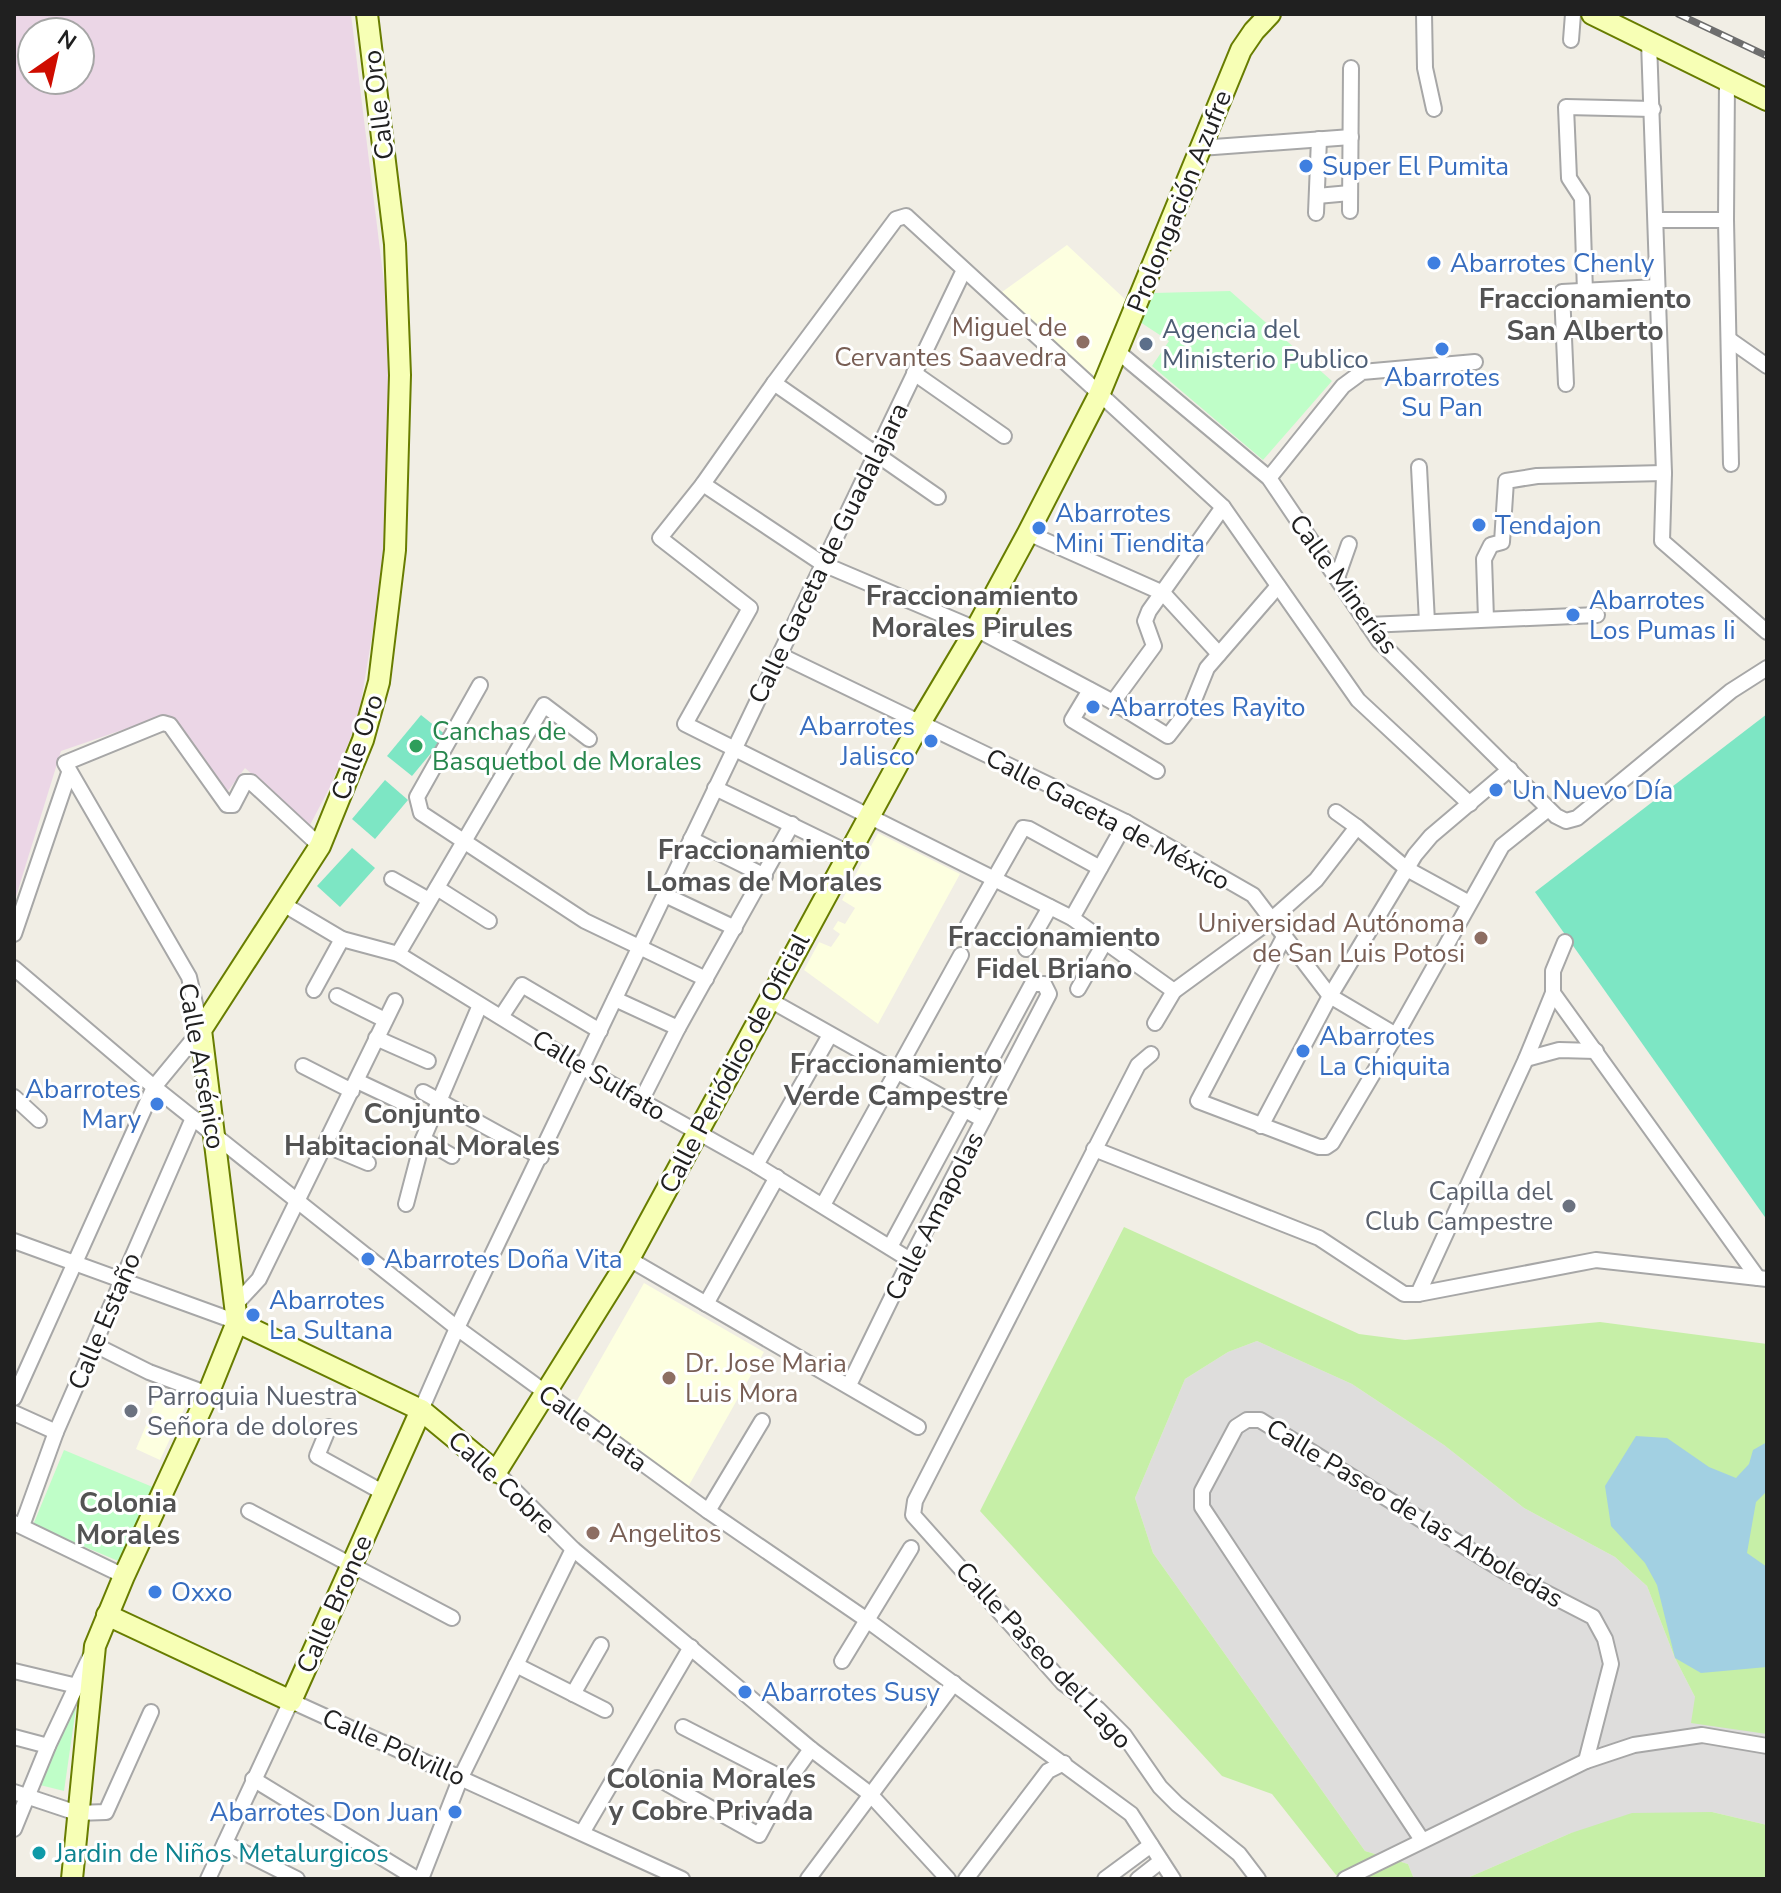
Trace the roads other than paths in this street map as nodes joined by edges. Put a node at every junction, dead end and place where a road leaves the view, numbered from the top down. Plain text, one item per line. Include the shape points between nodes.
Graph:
1 (367, 14) edge
2 (1270, 14) edge
3 (1424, 14) edge
4 (1573, 14) edge
5 (1592, 14) edge
6 (1571, 40) dead end
7 (1649, 42) junction
8 (1351, 68) dead end
9 (1727, 80) junction
10 (1767, 100) edge
11 (1434, 109) dead end
12 (1653, 109) junction
13 (1351, 137) junction
14 (1319, 139) junction
15 (1200, 148) junction
16 (1350, 193) junction
17 (1317, 196) junction
18 (1350, 211) dead end
19 (1316, 213) dead end
20 (1657, 220) junction
21 (1726, 220) junction
22 (964, 270) junction
23 (1657, 287) junction
24 (1585, 292) junction
25 (1730, 340) junction
26 (1117, 351) junction
27 (1475, 362) dead end
28 (1767, 366) edge
29 (914, 373) junction
30 (774, 383) junction
31 (1566, 384) dead end
32 (1099, 395) junction
33 (1004, 436) dead end
34 (875, 452) junction
35 (1731, 464) dead end
36 (1419, 467) dead end
37 (1664, 473) junction
38 (1269, 478) junction
39 (703, 484) junction
40 (938, 497) dead end
41 (1223, 507) junction
42 (1028, 533) junction
43 (1349, 544) dead end
44 (823, 564) junction
45 (1337, 578) junction
46 (1278, 586) junction
47 (1163, 593) junction
48 (1597, 615) dead end
49 (1486, 619) junction
50 (1427, 622) junction
51 (1368, 625) junction
52 (976, 629) junction
53 (1767, 632) edge
54 (1219, 654) junction
55 (780, 655) junction
56 (1767, 668) edge
57 (480, 685) dead end
58 (1090, 690) junction
59 (1113, 702) junction
60 (920, 723) junction
61 (589, 739) dead end
62 (734, 749) junction
63 (67, 768) junction
64 (1510, 769) junction
65 (1157, 771) dead end
66 (715, 788) junction
67 (1470, 804) junction
68 (1547, 810) junction
69 (1336, 812) dead end
70 (868, 818) junction
71 (1126, 822) junction
72 (792, 824) junction
73 (1357, 827) junction
74 (691, 839) junction
75 (464, 840) junction
76 (320, 846) junction
77 (849, 853) junction
78 (1100, 868) junction
79 (1407, 869) junction
80 (765, 876) junction
81 (392, 879) dead end
82 (994, 879) junction
83 (433, 894) junction
84 (665, 895) junction
85 (1469, 903) junction
86 (283, 904) junction
87 (1050, 907) junction
88 (1072, 918) junction
89 (1271, 920) junction
90 (489, 921) dead end
91 (968, 925) dead end
92 (735, 928) junction
93 (14, 934) edge
94 (1284, 937) junction
95 (342, 939) junction
96 (1105, 942) junction
97 (1565, 942) dead end
98 (640, 946) junction
99 (1026, 949) dead end
100 (398, 954) junction
101 (961, 955) dead end
102 (14, 968) edge
103 (706, 979) junction
104 (1078, 989) dead end
105 (314, 990) dead end
106 (1174, 991) junction
107 (1553, 993) junction
108 (337, 996) dead end
109 (1330, 996) junction
110 (615, 999) junction
111 (768, 999) junction
112 (395, 1001) dead end
113 (480, 1005) junction
114 (501, 1017) junction
115 (385, 1020) junction
116 (1155, 1023) dead end
117 (678, 1028) junction
118 (201, 1030) junction
119 (600, 1031) junction
120 (830, 1035) junction
121 (1396, 1035) junction
122 (376, 1038) junction
123 (1596, 1051) junction
124 (1151, 1054) dead end
125 (1526, 1059) junction
126 (428, 1061) dead end
127 (303, 1066) dead end
128 (583, 1068) junction
129 (897, 1071) junction
130 (354, 1086) junction
131 (154, 1087) junction
132 (423, 1092) dead end
133 (14, 1097) edge
134 (438, 1101) junction
135 (641, 1101) junction
136 (410, 1106) dead end
137 (964, 1109) junction
138 (193, 1118) junction
139 (39, 1120) dead end
140 (983, 1120) junction
141 (1261, 1126) junction
142 (696, 1132) junction
143 (215, 1134) junction
144 (423, 1139) junction
145 (325, 1145) junction
146 (1094, 1149) junction
147 (452, 1156) dead end
148 (541, 1157) junction
149 (368, 1163) dead end
150 (756, 1165) junction
151 (777, 1177) junction
152 (298, 1202) junction
153 (406, 1204) dead end
154 (823, 1205) junction
155 (14, 1241) edge
156 (890, 1247) junction
157 (629, 1259) junction
158 (910, 1260) junction
159 (75, 1261) junction
160 (121, 1279) junction
161 (1762, 1279) edge
162 (1418, 1294) junction
163 (706, 1304) junction
164 (236, 1314) junction
165 (457, 1328) junction
166 (95, 1345) junction
167 (849, 1385) junction
168 (208, 1394) junction
169 (546, 1394) junction
170 (14, 1398) edge
171 (421, 1410) junction
172 (14, 1413) edge
173 (762, 1421) dead end
174 (329, 1427) dead end
175 (918, 1427) dead end
176 (56, 1432) junction
177 (496, 1472) junction
178 (384, 1493) junction
179 (249, 1511) dead end
180 (708, 1511) junction
181 (18, 1525) edge
182 (911, 1548) dead end
183 (573, 1549) junction
184 (351, 1565) junction
185 (124, 1576) junction
186 (107, 1615) junction
187 (452, 1618) dead end
188 (867, 1620) junction
189 (601, 1645) dead end
190 (95, 1646) junction
191 (691, 1647) junction
192 (842, 1661) dead end
193 (516, 1665) junction
194 (14, 1671) edge
195 (954, 1683) junction
196 (77, 1686) junction
197 (573, 1694) junction
198 (291, 1701) junction
199 (605, 1710) dead end
200 (151, 1712) dead end
201 (683, 1727) dead end
202 (14, 1737) edge
203 (48, 1746) junction
204 (1767, 1746) edge
205 (1043, 1748) junction
206 (811, 1749) junction
207 (1586, 1761) junction
208 (1064, 1763) junction
209 (1048, 1771) junction
210 (461, 1777) junction
211 (657, 1778) dead end
212 (253, 1779) junction
213 (788, 1781) junction
214 (870, 1794) junction
215 (21, 1795) edge
216 (77, 1813) junction
217 (14, 1829) edge
218 (582, 1833) junction
219 (1422, 1840) junction
220 (225, 1843) junction
221 (1151, 1845) junction
222 (1161, 1861) junction
223 (72, 1879) edge
224 (208, 1879) edge
225 (297, 1879) edge
226 (419, 1879) edge
227 (682, 1879) edge
228 (808, 1879) edge
229 (948, 1879) edge
230 (966, 1879) edge
231 (1105, 1879) edge
232 (1138, 1879) edge
233 (1173, 1879) edge
234 (1258, 1879) edge
235 (1345, 1879) edge

1 - 76 main road, Calle Oro via 395,244 400,375 395,550 379,682 363,740
2 - 15 main road, Prolongación Azufre via 1241,50
3 - 11 street via 1425,68
4 - 6 street
5 - 7 main road
7 - 9 main road
7 - 12 street
8 - 13 street
9 - 10 main road
9 - 21 street
12 - 20 street
12 - 24 street via 1566,107 1569,178 1582,198
13 - 14 street
13 - 16 street
14 - 15 street
14 - 17 street
15 - 26 main road, Prolongación Azufre
16 - 17 street
16 - 18 street
17 - 19 street
20 - 21 street
20 - 23 street
21 - 25 street
22 - 29 street, Calle Gaceta de Guadalajara
22 - 30 street via 906,216 896,219
22 - 32 street
23 - 24 street
23 - 37 street
24 - 31 street via 1562,292
25 - 28 street
25 - 35 street
26 - 32 main road, Prolongación Azufre
26 - 38 street, Calle Minerías
27 - 38 street via 1362,372 1343,386
29 - 33 street
29 - 34 street, Calle Gaceta de Guadalajara
30 - 34 street
30 - 39 street
32 - 41 street
32 - 42 main road, Calle Periódico de Oficial
34 - 40 street
34 - 44 street, Calle Gaceta de Guadalajara
36 - 50 street
37 - 49 street via 1506,481 1502,542 1491,545 1484,559
37 - 53 street via 1662,541
38 - 45 street, Calle Minerías
39 - 44 street
39 - 62 street via 660,538 750,608 685,724
41 - 46 street
41 - 47 street
42 - 47 street
42 - 52 main road, Calle Periódico de Oficial
43 - 45 street
44 - 52 street
44 - 55 street, Calle Gaceta de Guadalajara
45 - 51 street, Calle Minerías
46 - 54 street
46 - 67 street via 1358,700
47 - 54 street
47 - 59 street via 1145,621 1154,646
48 - 49 street
49 - 50 street
50 - 51 street
51 - 64 street, Calle Minerías
52 - 58 street
52 - 60 main road, Calle Periódico de Oficial
54 - 59 street via 1207,668 1192,705 1168,736
55 - 60 street, Calle Gaceta de México
55 - 62 street, Calle Gaceta de Guadalajara
56 - 68 street, Calle Minerías via 1731,691 1577,818 1566,821
57 - 75 street via 417,797 421,813
58 - 59 street
58 - 65 street via 1072,720
60 - 70 main road, Calle Periódico de Oficial
60 - 71 street, Calle Gaceta de México
61 - 75 street via 544,705
62 - 66 street, Calle Gaceta de Guadalajara
62 - 70 street
63 - 76 street via 163,723 170,725 227,805 233,805 245,782 251,782
63 - 93 street
63 - 118 street, Calle Arsénico via 189,977
64 - 67 street
64 - 68 street, Calle Minerías
66 - 72 street
66 - 74 street, Calle Gaceta de Guadalajara
67 - 79 street via 1431,836
68 - 85 street via 1502,846
69 - 73 street
70 - 77 main road, Calle Periódico de Oficial
70 - 82 street
71 - 78 street
71 - 89 street, Calle Gaceta de México via 1253,895
72 - 77 street
72 - 80 street
73 - 79 street
73 - 89 street via 1316,880
74 - 80 street
74 - 84 street, Calle Gaceta de Guadalajara
75 - 83 street
75 - 98 street via 585,921
76 - 86 main road, Calle Oro
77 - 111 main road, Calle Periódico de Oficial
78 - 82 street via 1023,828
78 - 88 street
79 - 85 street
79 - 109 street
80 - 92 street
81 - 83 street
82 - 87 street
82 - 91 street
83 - 90 street
83 - 100 street
84 - 92 street
84 - 98 street, Calle Gaceta de Guadalajara
85 - 121 street
86 - 95 street, Calle Sulfato
86 - 118 main road, Calle Oro
87 - 88 street
87 - 99 street
88 - 96 street
89 - 94 street, Calle Gaceta de México
89 - 106 street
92 - 103 street
94 - 109 street, Calle Gaceta de México
94 - 141 street via 1198,1101
95 - 100 street, Calle Sulfato
95 - 105 street
96 - 104 street
96 - 106 street
97 - 107 street via 1553,971
98 - 103 street
98 - 110 street, Calle Gaceta de Guadalajara
100 - 113 street, Calle Sulfato
101 - 129 street
102 - 131 street, Calle Plata
103 - 117 street
106 - 116 street
107 - 123 street
107 - 125 street
108 - 115 street
109 - 121 street, Calle Gaceta de México
109 - 141 street
110 - 117 street
110 - 119 street, Calle Gaceta de Guadalajara
111 - 120 street
111 - 142 main road, Calle Periódico de Oficial
112 - 115 street, Calle Arsénico
113 - 114 street, Calle Sulfato
113 - 134 street
114 - 119 street via 522,985
114 - 128 street, Calle Sulfato
115 - 122 street, Calle Arsénico
117 - 135 street
118 - 131 street, Calle Oro
118 - 143 main road, Calle Arsénico
119 - 128 street, Calle Bronce
120 - 129 street
120 - 150 street
121 - 141 street via 1332,1143 1319,1147
122 - 126 street
122 - 130 street, Calle Arsénico
123 - 125 street via 1559,1050
123 - 161 street
124 - 146 street, Calle Paseo del Lago via 1138,1065
125 - 162 street
127 - 130 street
128 - 135 street, Calle Sulfato
128 - 148 street, Calle Bronce
129 - 137 street
129 - 154 street
130 - 136 street
130 - 145 street, Calle Arsénico
131 - 138 street, Calle Plata
131 - 159 street, Calle Oro
132 - 134 street
133 - 139 street
134 - 144 street
134 - 148 street
135 - 142 street, Calle Sulfato
137 - 140 street
137 - 140 street, Calle Amapolas via 1032,984 1044,984 1049,994
137 - 156 street, Calle Amapolas
138 - 143 street, Calle Plata
138 - 160 street, Calle Estaño
140 - 158 street, Calle Amapolas
142 - 150 street, Calle Sulfato
142 - 157 main road, Calle Periódico de Oficial
143 - 152 street, Calle Plata
143 - 164 main road, Calle Arsénico
144 - 147 street
144 - 153 street
145 - 149 street
145 - 152 street, Calle Arsénico
146 - 162 street via 1319,1238 1404,1294
146 - 234 street, Calle Paseo del Lago via 915,1501 913,1515 1063,1683 1124,1735 1160,1787 1239,1854
148 - 165 street, Calle Bronce
150 - 151 street, Calle Sulfato
151 - 154 street, Calle Sulfato
151 - 163 street
152 - 164 street, Calle Arsénico
152 - 165 street, Calle Plata
154 - 156 street, Calle Sulfato
155 - 159 street, Calle Cobre
156 - 158 street, Calle Sulfato
157 - 163 street
157 - 169 main road, Calle Periódico de Oficial
158 - 167 street, Calle Amapolas
159 - 160 street, Calle Cobre
159 - 170 street, Calle Oro
160 - 164 street, Calle Cobre
160 - 166 street, Calle Estaño
161 - 162 street via 1596,1260
163 - 167 street
164 - 168 main road, Calle Arsénico
164 - 171 main road, Calle Cobre
165 - 169 street, Calle Plata
165 - 171 street, Calle Bronce
166 - 168 street
166 - 176 street, Calle Estaño
167 - 175 street
168 - 185 main road, Calle Arsénico
169 - 177 main road, Calle Periódico de Oficial
169 - 180 street, Calle Plata
171 - 177 main road, Calle Cobre
171 - 178 main road, Calle Bronce
172 - 176 street
173 - 180 street
174 - 178 street via 317,1456
176 - 181 street, Calle Estaño
177 - 183 street, Calle Cobre
178 - 184 main road, Calle Bronce
179 - 184 street
180 - 188 street, Calle Plata
181 - 185 street
182 - 188 street
183 - 191 street, Calle Cobre
183 - 193 street
184 - 187 street
184 - 198 main road, Calle Bronce
185 - 186 main road, Calle Arsénico
186 - 190 main road, Calle Arsénico
186 - 198 main road, Calle Polvillo
188 - 192 street
188 - 195 street, Calle Plata
189 - 197 street
190 - 196 street, Calle Arsénico
190 - 216 main road, Calle Arsénico
191 - 206 street, Calle Cobre
191 - 218 street
193 - 197 street
193 - 210 street
194 - 196 street
195 - 205 street, Calle Plata
195 - 214 street
196 - 203 street, Calle Arsénico
197 - 199 street
198 - 210 street, Calle Polvillo
198 - 212 street, Calle Bronce
200 - 216 street via 109,1808 101,1814
201 - 213 street
202 - 203 street
203 - 215 street, Calle Arsénico
204 - 207 street via 1702,1735 1634,1745
205 - 208 street, Calle Plata
205 - 209 street
206 - 213 street
206 - 214 street, Calle Cobre
207 - 219 street
207 - 219 street, Calle Paseo de las Arboledas via 1611,1664 1593,1617 1504,1571 1260,1420 1247,1420 1236,1427 1202,1491 1202,1507
208 - 209 street
208 - 221 street, Calle Plata via 1131,1814
209 - 230 street
210 - 218 street, Calle Polvillo
210 - 226 street
211 - 213 street via 759,1835
212 - 220 street, Calle Bronce
212 - 226 street
214 - 228 street
214 - 229 street, Calle Cobre
215 - 216 street
215 - 217 street, Calle Arsénico
216 - 223 main road, Calle Arsénico
218 - 227 street, Calle Polvillo
219 - 235 street
220 - 224 street, Calle Bronce
220 - 225 street
221 - 222 street, Calle Plata
221 - 231 street
222 - 232 street
222 - 233 street, Calle Plata

